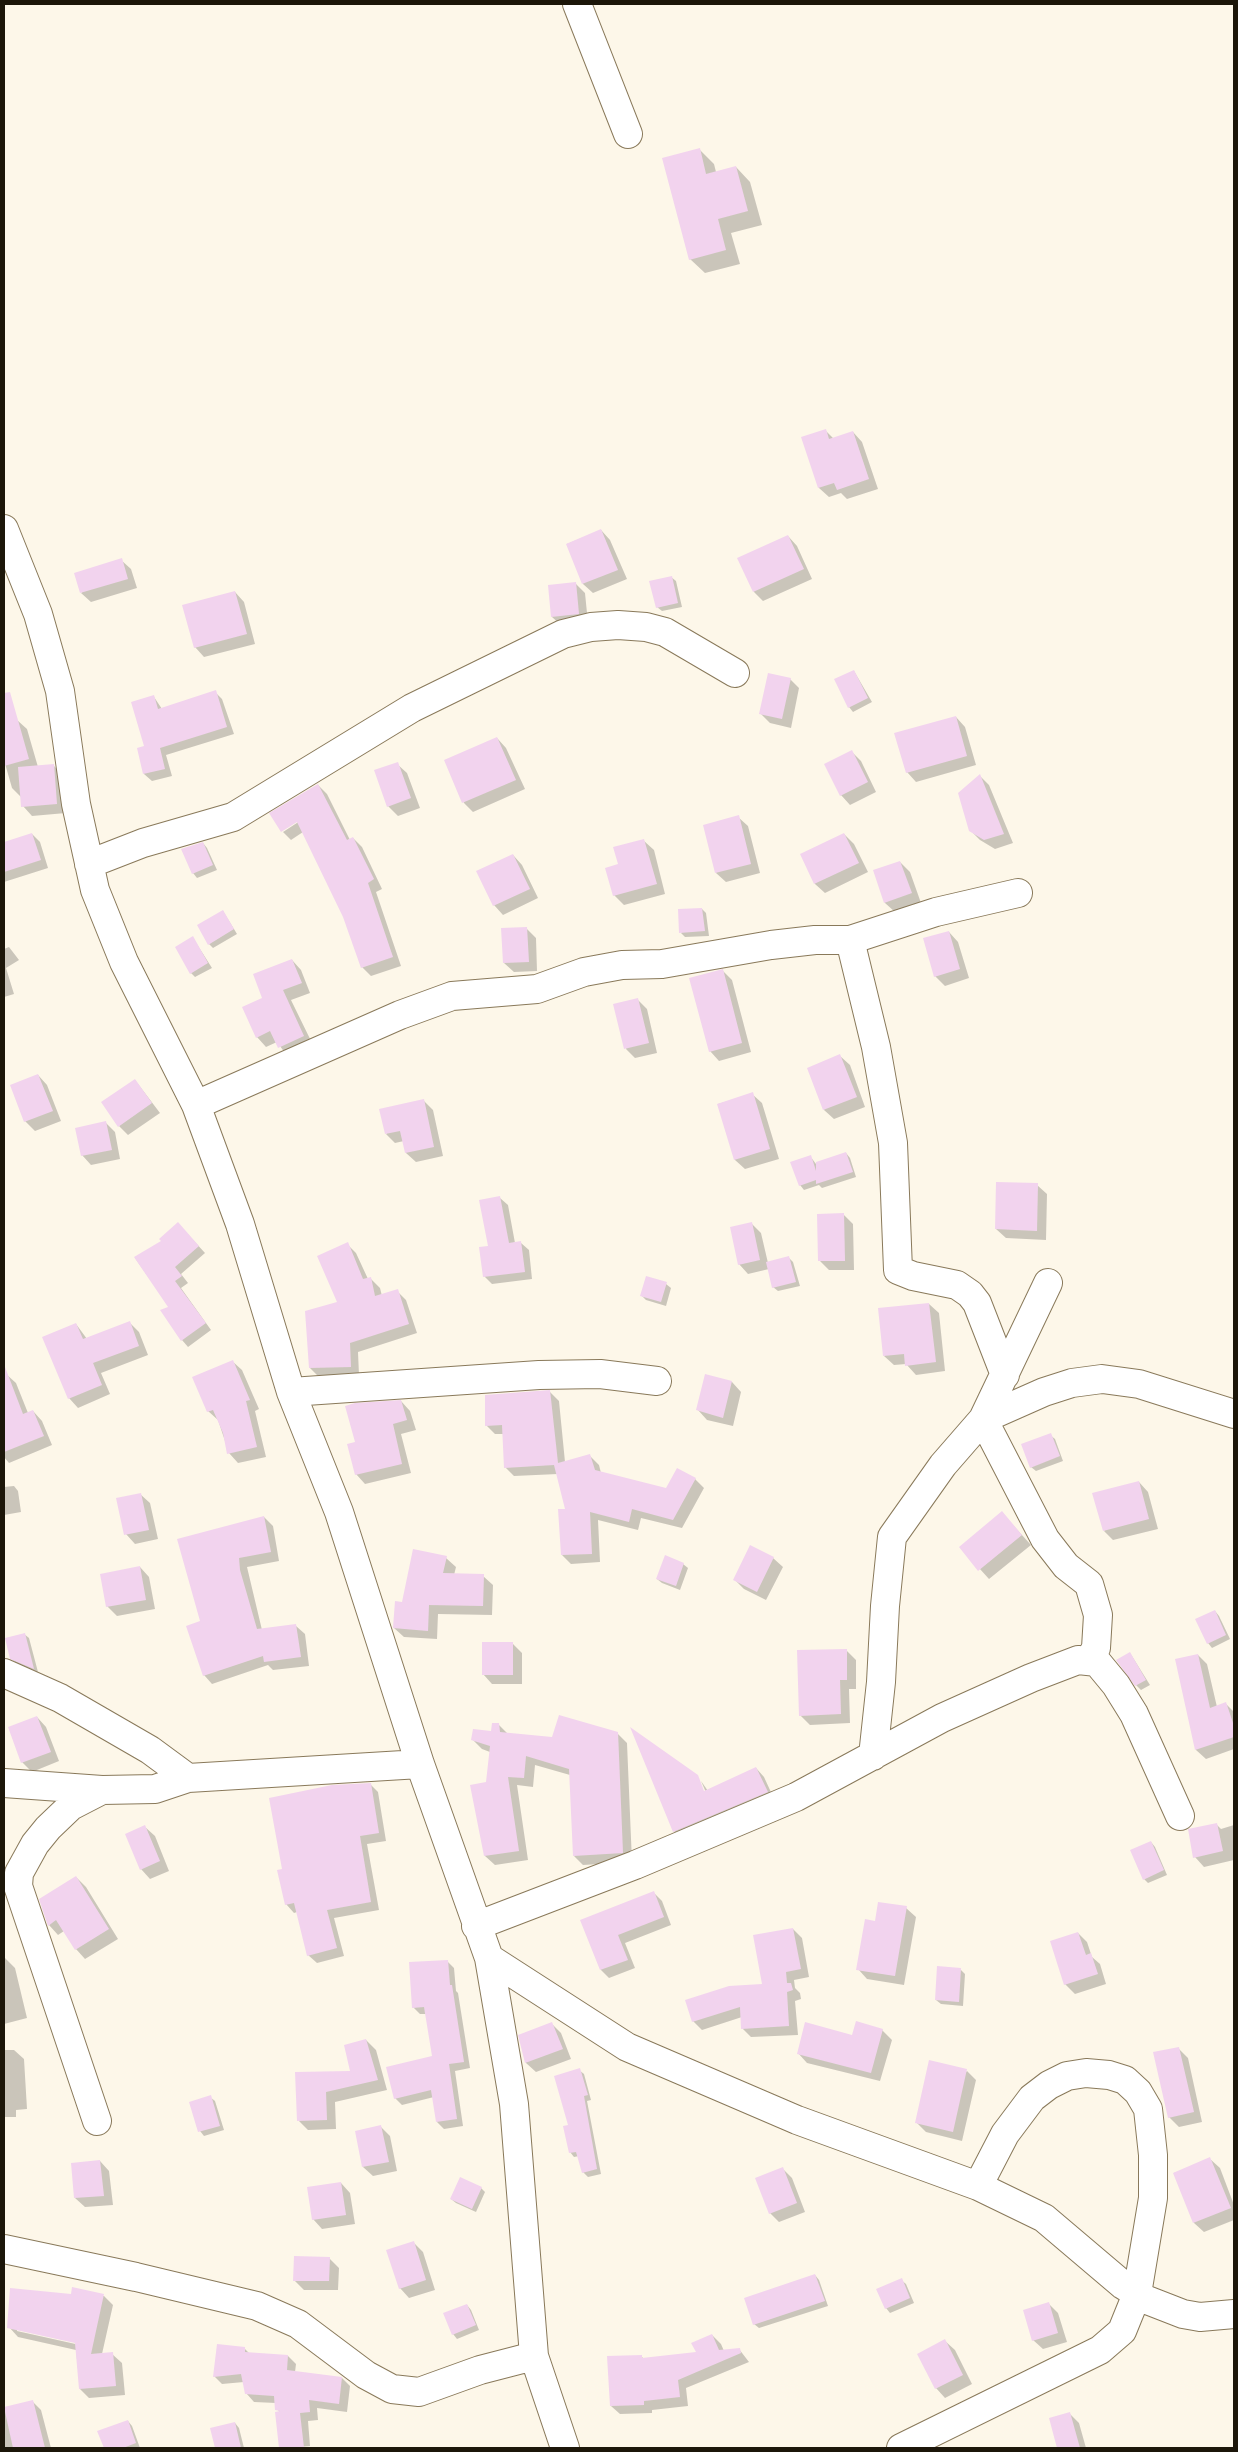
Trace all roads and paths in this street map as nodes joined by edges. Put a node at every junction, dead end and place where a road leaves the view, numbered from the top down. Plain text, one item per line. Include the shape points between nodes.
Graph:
1 (577, 4) edge
2 (628, 134) dead end
3 (4, 529) edge
4 (735, 673) dead end
5 (90, 864) junction
6 (1018, 893) dead end
7 (850, 940) junction
8 (196, 1105) junction
9 (1048, 1283) dead end
10 (1005, 1375) junction
11 (657, 1381) dead end
12 (291, 1392) junction
13 (1234, 1414) edge
14 (983, 1418) junction
15 (1090, 1661) junction
16 (4, 1673) edge
17 (873, 1756) junction
18 (420, 1764) junction
19 (188, 1778) junction
20 (4, 1783) edge
21 (102, 1790) junction
22 (1180, 1816) dead end
23 (476, 1926) junction
24 (489, 1958) junction
25 (97, 2121) dead end
26 (978, 2186) junction
27 (4, 2249) edge
28 (1138, 2294) junction
29 (1234, 2314) edge
30 (534, 2356) junction
31 (565, 2448) edge
32 (901, 2448) edge

1 - 2 street
3 - 5 street via 38,614 60,691 76,804
4 - 5 street via 665,632 646,627 609,625 564,634 412,708 233,817 143,843
5 - 8 street via 95,890 124,962
6 - 7 street via 936,912
7 - 8 street via 771,945 662,964 622,964 584,972 537,989 452,996 400,1014
7 - 10 street via 876,1047 893,1143 898,1270 957,1285 970,1294 977,1303
8 - 12 street via 240,1224
9 - 10 street
10 - 14 street
11 - 12 street via 600,1374 539,1375
12 - 18 street via 339,1512
13 - 14 street via 1138,1384 1102,1379 1072,1383 1044,1392
14 - 15 street via 1045,1539 1066,1566 1088,1584 1098,1615 1096,1648
14 - 17 street via 943,1466 892,1537
15 - 17 street via 1078,1660 1031,1678 942,1718
15 - 22 street via 1097,1662 1105,1671 1134,1714
16 - 19 street via 60,1698 150,1750
17 - 23 street via 796,1797 635,1865
18 - 19 street
18 - 23 street
19 - 21 street via 155,1789
20 - 21 street
21 - 25 street via 71,1806 48,1828 19,1873 18,1886
23 - 24 street
24 - 26 street via 627,2047 797,2120
24 - 30 street via 514,2104
26 - 28 street via 1044,2218
26 - 28 street via 1005,2134 1032,2098 1049,2085 1067,2076 1086,2073 1125,2080 1138,2092 1148,2109 1153,2155 1153,2198
27 - 30 street via 257,2306 298,2324 366,2375 392,2389 419,2392 480,2370
28 - 29 street via 1183,2314 1200,2317
28 - 32 street via 1122,2331 1100,2350
30 - 31 street

